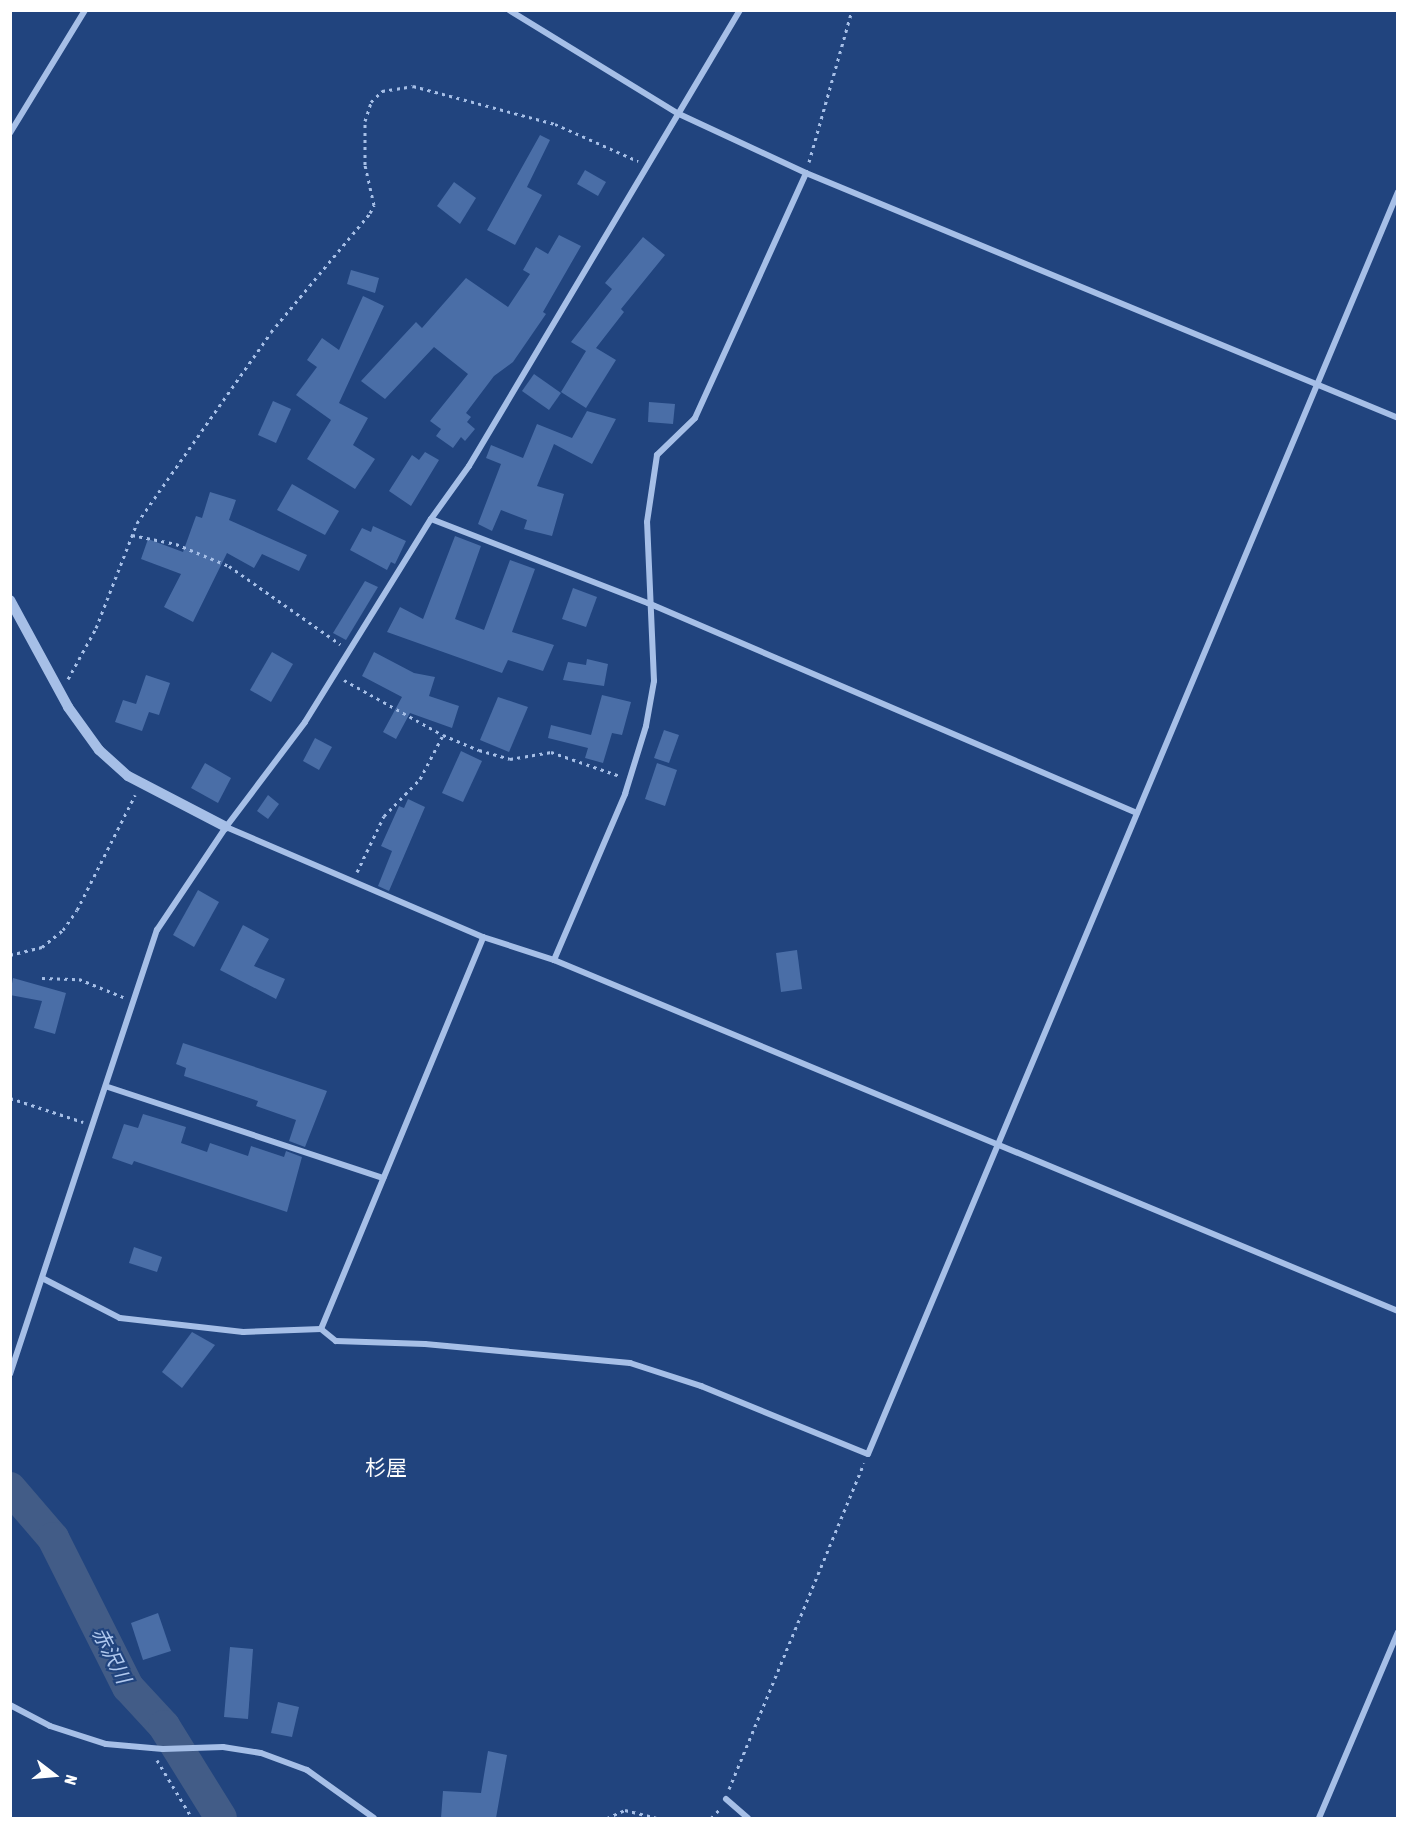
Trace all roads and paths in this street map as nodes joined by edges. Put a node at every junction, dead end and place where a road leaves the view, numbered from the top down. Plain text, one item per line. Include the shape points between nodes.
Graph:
1 (86, 10) edge
2 (509, 10) edge
3 (740, 10) edge
4 (852, 10) edge
5 (679, 114) junction
6 (10, 133) edge
7 (648, 166) junction
8 (806, 173) junction
9 (1398, 192) edge
10 (1316, 385) junction
11 (1398, 418) edge
12 (430, 519) junction
13 (132, 535) junction
14 (10, 600) edge
15 (648, 603) junction
16 (350, 650) junction
17 (334, 675) junction
18 (59, 690) junction
19 (443, 735) junction
20 (629, 779) junction
21 (141, 783) junction
22 (1137, 813) junction
23 (225, 827) junction
24 (352, 881) junction
25 (483, 937) junction
26 (10, 955) edge
27 (554, 960) junction
28 (42, 978) dead end
29 (135, 1004) junction
30 (108, 1087) junction
31 (10, 1098) edge
32 (95, 1126) junction
33 (998, 1148) junction
34 (383, 1178) junction
35 (44, 1279) junction
36 (1398, 1311) edge
37 (321, 1329) junction
38 (14, 1355) edge
39 (10, 1374) edge
40 (868, 1454) junction
41 (1398, 1632) edge
42 (10, 1705) edge
43 (150, 1748) junction
44 (726, 1799) junction
45 (192, 1818) edge
46 (374, 1818) edge
47 (607, 1818) edge
48 (656, 1818) edge
49 (711, 1818) edge
50 (748, 1818) edge
51 (1319, 1818) edge

1 - 6 street
2 - 5 street
3 - 5 street
4 - 8 path
5 - 7 street
5 - 8 street
7 - 12 street via 469,466
7 - 13 path via 555,124 413,86 382,91 371,102 365,121 365,165 374,205 370,213 271,332
8 - 10 street
8 - 15 street via 695,418 657,455 647,522
9 - 10 street
10 - 11 street
10 - 22 street
12 - 15 street
12 - 16 street
13 - 16 path via 176,544 229,566
13 - 18 path via 96,628
14 - 18 street
15 - 20 street via 654,681
15 - 22 street
16 - 17 street
17 - 19 path
17 - 23 street via 305,722
18 - 21 street via 99,750
19 - 20 path via 510,759 551,752
19 - 24 path via 420,779 384,816
20 - 27 street
21 - 23 street
21 - 26 path via 63,930 42,947
22 - 33 street
23 - 24 street
23 - 29 street via 157,930
24 - 25 street
25 - 27 street
25 - 34 street
27 - 33 street
28 - 29 path via 91,982
29 - 30 street
30 - 32 street
30 - 34 street
31 - 32 path
32 - 35 street
33 - 36 street
33 - 40 street
34 - 37 street
35 - 37 street via 120,1318 243,1332
35 - 38 street
37 - 40 street via 336,1341 426,1344 630,1363 701,1386
38 - 39 street
40 - 44 path
41 - 51 street
42 - 43 street via 79,1736 106,1744
43 - 45 path
43 - 46 street via 223,1747 261,1753 307,1770
44 - 49 path
44 - 50 street
47 - 48 path via 626,1810

